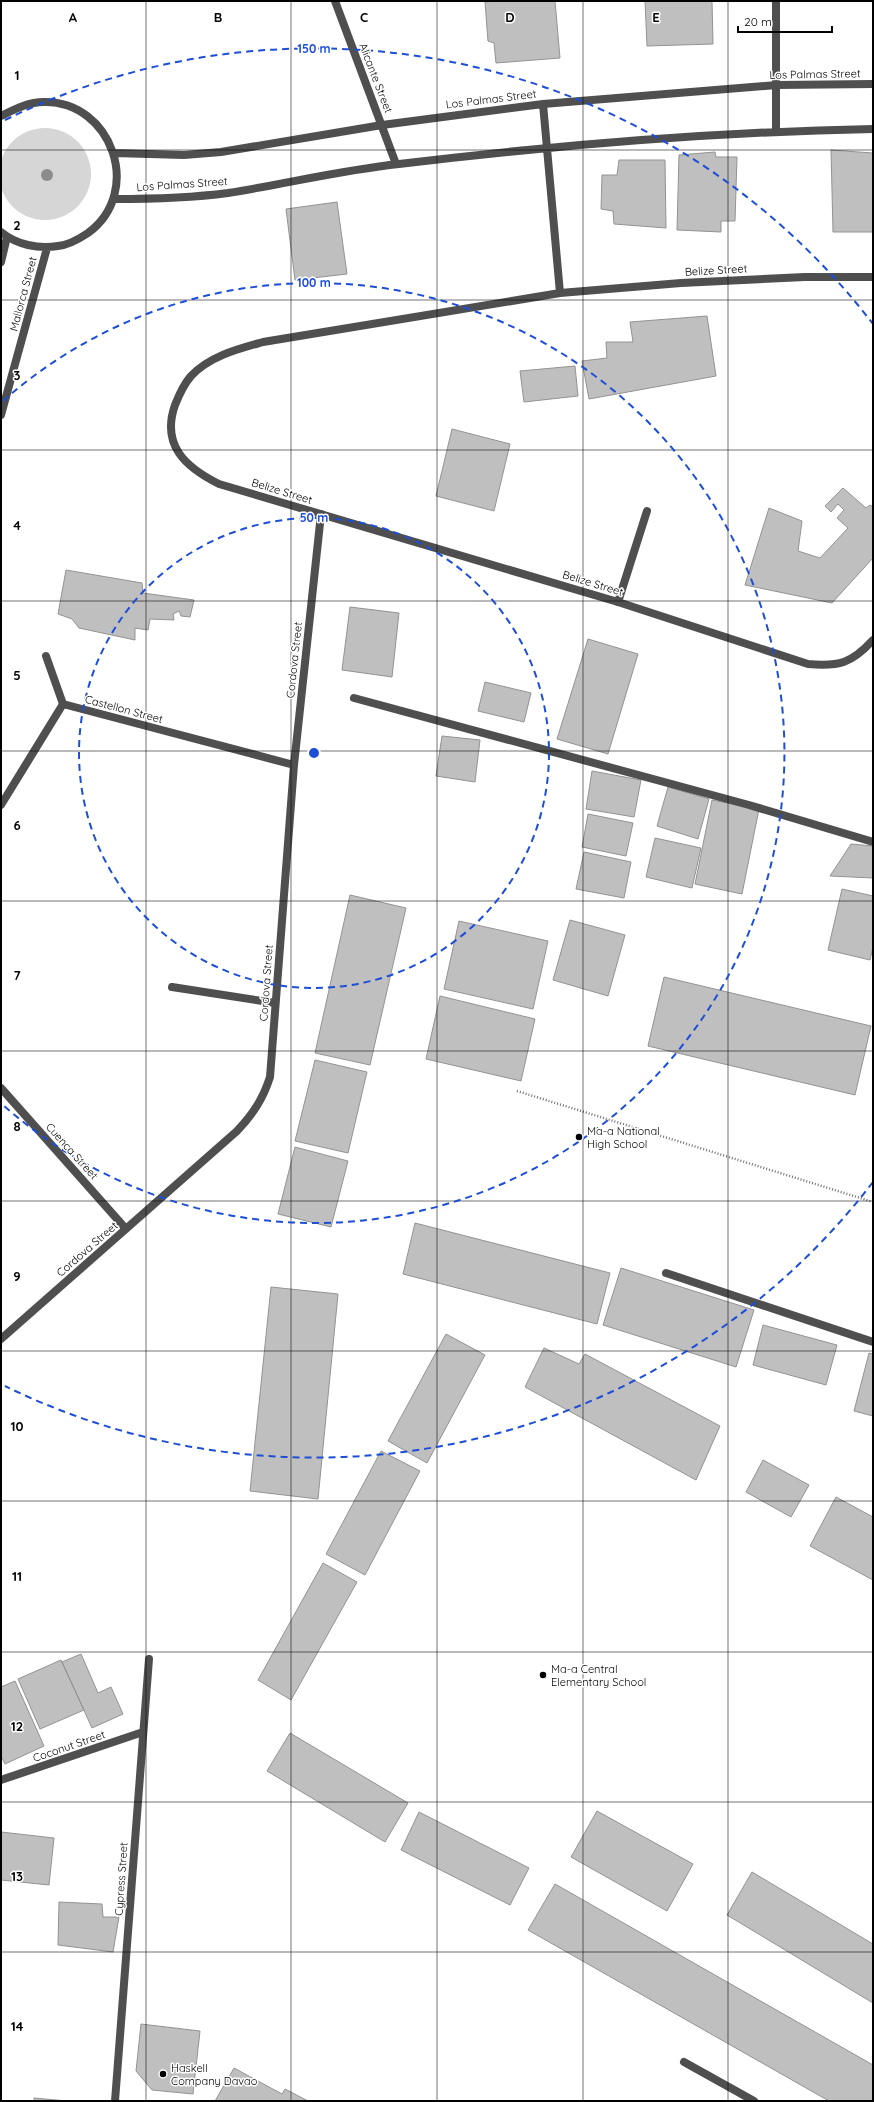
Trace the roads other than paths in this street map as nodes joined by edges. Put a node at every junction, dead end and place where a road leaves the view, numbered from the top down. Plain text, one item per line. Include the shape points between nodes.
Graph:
1 (334, 1) edge
2 (776, 1) edge
3 (873, 84) edge
4 (777, 85) junction
5 (543, 104) junction
6 (1, 116) edge
7 (382, 125) junction
8 (873, 128) edge
9 (776, 131) junction
10 (547, 147) junction
11 (114, 153) junction
12 (396, 164) junction
13 (114, 199) junction
14 (4, 234) edge
15 (47, 248) junction
16 (1, 262) edge
17 (873, 277) edge
18 (560, 293) junction
19 (1, 415) edge
20 (647, 511) dead end
21 (321, 514) junction
22 (618, 602) junction
23 (873, 640) edge
24 (46, 656) dead end
25 (354, 698) dead end
26 (63, 704) junction
27 (294, 765) junction
28 (1, 805) edge
29 (873, 842) edge
30 (172, 987) dead end
31 (275, 1003) junction
32 (1, 1088) edge
33 (126, 1229) junction
34 (666, 1273) dead end
35 (1, 1339) edge
36 (873, 1342) edge
37 (149, 1659) dead end
38 (143, 1732) junction
39 (1, 1780) edge
40 (684, 2062) dead end
41 (115, 2101) edge
42 (754, 2101) edge

1 - 7 street, Alicante Street
2 - 4 street
3 - 4 street, Los Palmas Street
4 - 5 street, Los Palmas Street
4 - 9 street
5 - 7 street, Los Palmas Street
5 - 10 street
6 - 11 street via 21,106 44,102 66,106 87,116 104,133
7 - 11 street, Los Palmas Street via 221,152 184,155
7 - 12 street, Alicante Street
8 - 9 street, Los Palmas Street
9 - 10 street, Los Palmas Street
10 - 12 street, Los Palmas Street
10 - 18 street
11 - 13 street via 118,176
12 - 13 street, Los Palmas Street via 228,193 157,199
13 - 15 street via 106,215 85,235 64,245
14 - 15 street via 27,245
14 - 16 street
15 - 19 street, Mallorca Street
17 - 18 street, Belize Street via 774,278
18 - 21 street, Belize Street via 263,342 233,351 207,363 191,376 179,394 171,418 172,439 182,458 198,473 219,484
20 - 22 street
21 - 22 street, Belize Street
21 - 27 street, Cordova Street
22 - 23 street, Belize Street via 808,664 827,666 845,663 862,652
24 - 26 street
25 - 29 street via 749,805
26 - 27 street, Castellon Street
26 - 28 street
27 - 31 street, Cordova Street
30 - 31 street
31 - 33 street, Cordova Street via 270,1077 265,1095 253,1114
32 - 33 street, Cuenca Street
33 - 35 street, Cordova Street
34 - 36 street
37 - 38 street, Cypress Street
38 - 39 street, Coconut Street
38 - 41 street, Cypress Street
40 - 42 street

